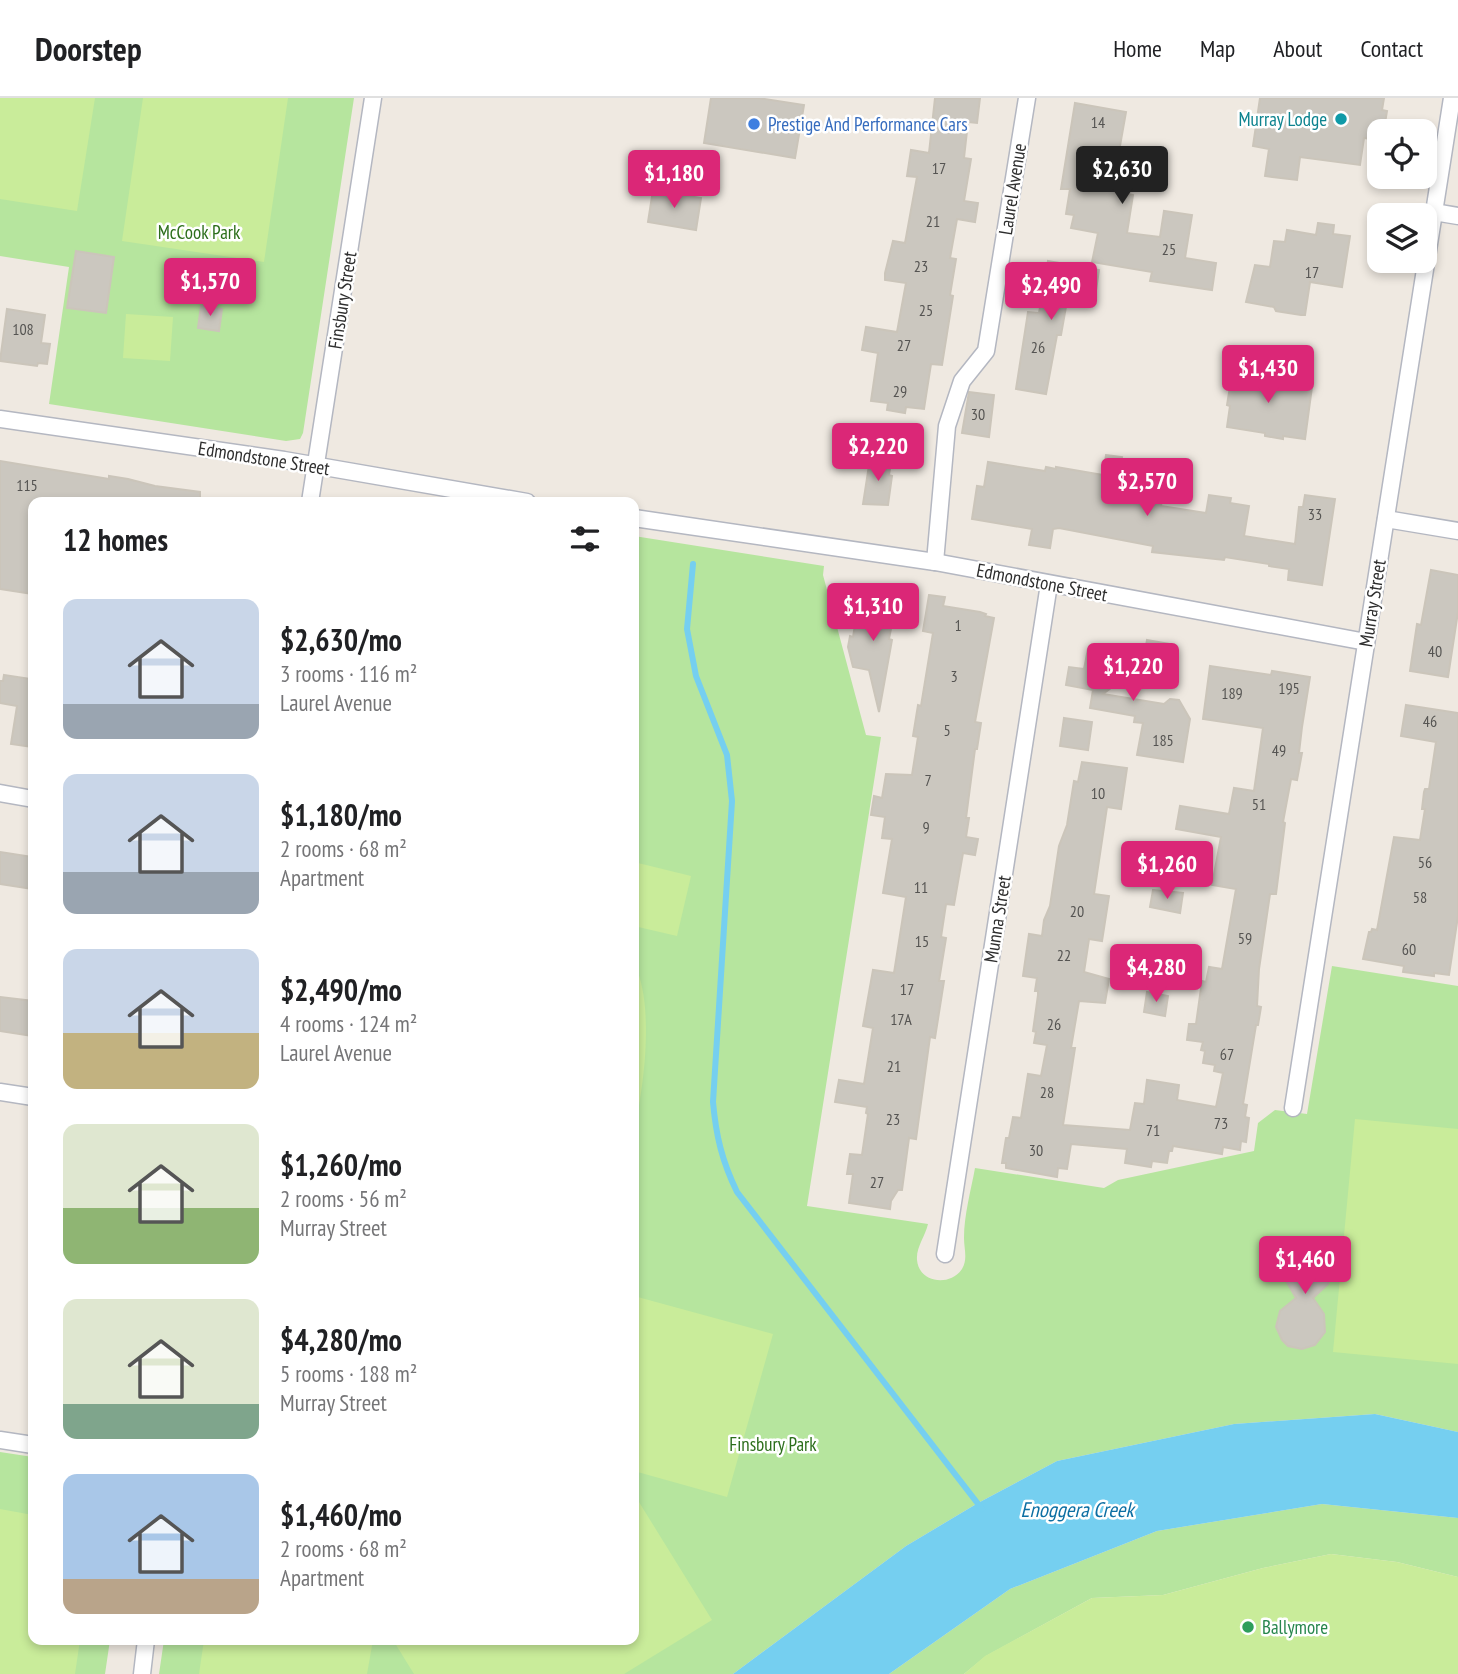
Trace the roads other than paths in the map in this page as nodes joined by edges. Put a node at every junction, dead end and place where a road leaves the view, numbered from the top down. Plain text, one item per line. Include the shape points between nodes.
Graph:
1 (373, 98) edge
2 (1027, 98) edge
3 (1452, 98) edge
4 (1435, 203) edge
5 (1437, 212) edge
6 (1458, 216) edge
7 (1424, 273) edge
8 (0, 419) edge
9 (316, 465) junction
10 (311, 497) edge
11 (498, 497) edge
12 (639, 519) edge
13 (1386, 519) junction
14 (1458, 531) edge
15 (935, 562) junction
16 (1049, 584) junction
17 (1366, 642) junction
18 (0, 793) edge
19 (28, 798) edge
20 (0, 1092) edge
21 (28, 1096) edge
22 (1293, 1108) dead end
23 (945, 1254) dead end
24 (0, 1440) edge
25 (28, 1444) edge
26 (145, 1645) edge
27 (142, 1674) edge

1 - 9 street, Finsbury Street
2 - 15 street, Laurel Avenue via 986,351 962,381 947,426
3 - 4 street, Murray Street
5 - 6 street
7 - 13 street, Murray Street
8 - 9 street, Edmondstone Street
9 - 10 street, Finsbury Street
9 - 11 street, Edmondstone Street
12 - 15 street, Edmondstone Street
13 - 14 street
13 - 17 street, Murray Street
15 - 16 street, Edmondstone Street
16 - 17 street, Edmondstone Street
16 - 23 street, Munna Street
17 - 22 street, Murray Street
18 - 19 street
20 - 21 street
24 - 25 street
26 - 27 street

